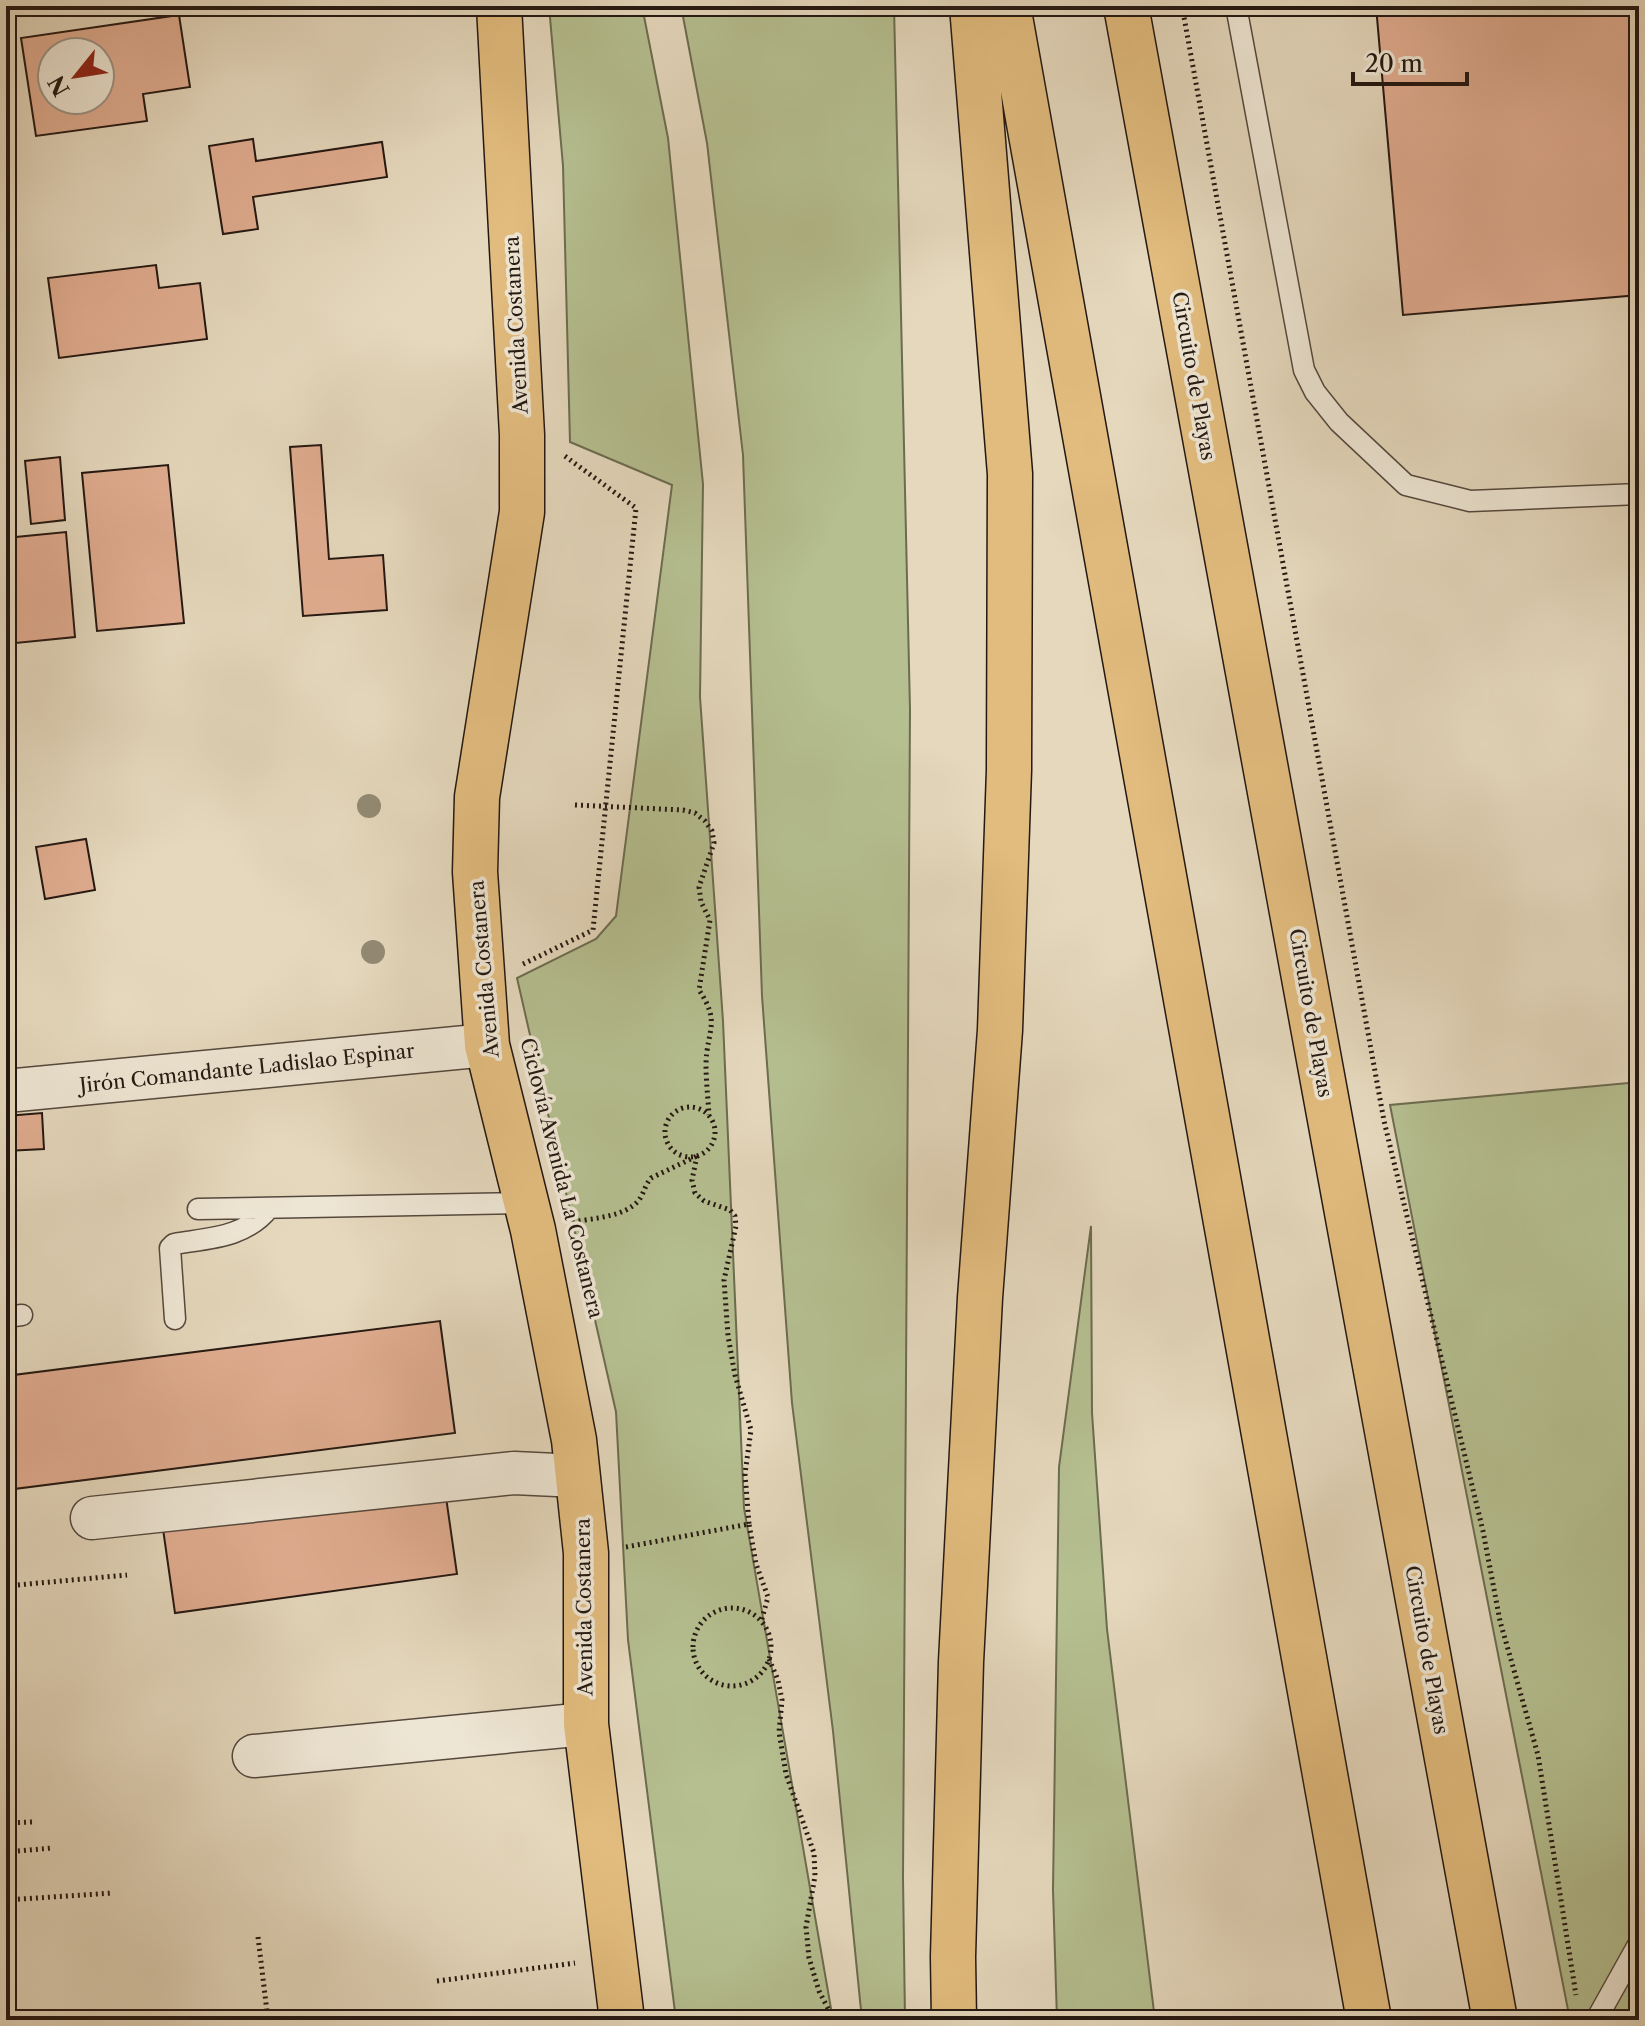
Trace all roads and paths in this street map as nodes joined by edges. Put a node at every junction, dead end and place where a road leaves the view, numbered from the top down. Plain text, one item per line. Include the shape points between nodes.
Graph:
1 (499, 6) edge
2 (972, 6) edge
3 (1008, 6) edge
4 (1126, 6) edge
5 (1182, 6) edge
6 (1236, 6) edge
7 (555, 448) dead end
8 (1639, 494) edge
9 (575, 805) dead end
10 (606, 807) junction
11 (518, 967) dead end
12 (487, 1045) junction
13 (6, 1091) edge
14 (709, 1115) junction
15 (697, 1156) junction
16 (269, 1208) junction
17 (198, 1209) dead end
18 (530, 1216) junction
19 (175, 1319) dead end
20 (578, 1476) junction
21 (92, 1518) dead end
22 (749, 1524) junction
23 (586, 1553) junction
24 (127, 1575) dead end
25 (6, 1586) edge
26 (761, 1622) junction
27 (769, 1659) junction
28 (586, 1724) junction
29 (254, 1756) dead end
30 (32, 1822) dead end
31 (6, 1823) edge
32 (52, 1848) dead end
33 (6, 1852) edge
34 (113, 1893) dead end
35 (6, 1900) edge
36 (1349, 1907) junction
37 (258, 1937) dead end
38 (1639, 1943) edge
39 (614, 1957) junction
40 (437, 1981) dead end
41 (1578, 2004) dead end
42 (176, 2013) dead end
43 (96, 2020) edge
44 (268, 2020) edge
45 (622, 2020) edge
46 (834, 2020) edge
47 (954, 2020) edge
48 (1351, 2020) edge
49 (1369, 2020) edge
50 (1495, 2020) edge
51 (1596, 2020) edge

1 - 12 main road, Avenida Costanera via 522,512 477,797 475,872
2 - 47 main road via 1010,474 1009,770 1000,1030 961,1662
3 - 36 main road
4 - 50 main road, Circuito de Playas
5 - 41 path via 1384,1121 1500,1621 1538,1755
6 - 8 lane via 1304,370 1339,422 1406,485 1470,501
7 - 10 path via 636,508
9 - 10 path
10 - 11 path via 593,930
10 - 14 path via 695,813 712,831 714,843 699,887 710,920 699,990 713,1017 706,1061
12 - 13 street, Jirón Comandante Ladislao Espinar
12 - 18 main road, Avenida Costanera
14 - 15 path via 714,1139
14 - 15 path via 686,1106 672,1113 664,1128 673,1151
15 - 18 path via 651,1178 628,1210
15 - 22 path via 695,1193 735,1216 724,1280 735,1375 751,1430 745,1474
16 - 17 lane
16 - 18 lane
16 - 19 lane via 237,1233 170,1248
18 - 20 main road, Avenida Costanera
20 - 21 street via 514,1473
20 - 23 main road, Avenida Costanera
22 - 23 path
22 - 26 path via 768,1597
23 - 28 main road, Avenida Costanera
24 - 25 path
26 - 27 path via 768,1633
26 - 27 path via 740,1609 715,1612 697,1629 693,1654 705,1676 728,1686 754,1680
27 - 46 path via 782,1700 779,1732 786,1774 814,1853 806,1927 809,1958
28 - 29 street
28 - 39 main road, Avenida Costanera
30 - 31 path
32 - 33 path
34 - 35 path
36 - 48 main road
36 - 49 main road
37 - 44 path
38 - 51 lane
39 - 40 path
39 - 45 main road, Avenida Costanera
42 - 43 path

